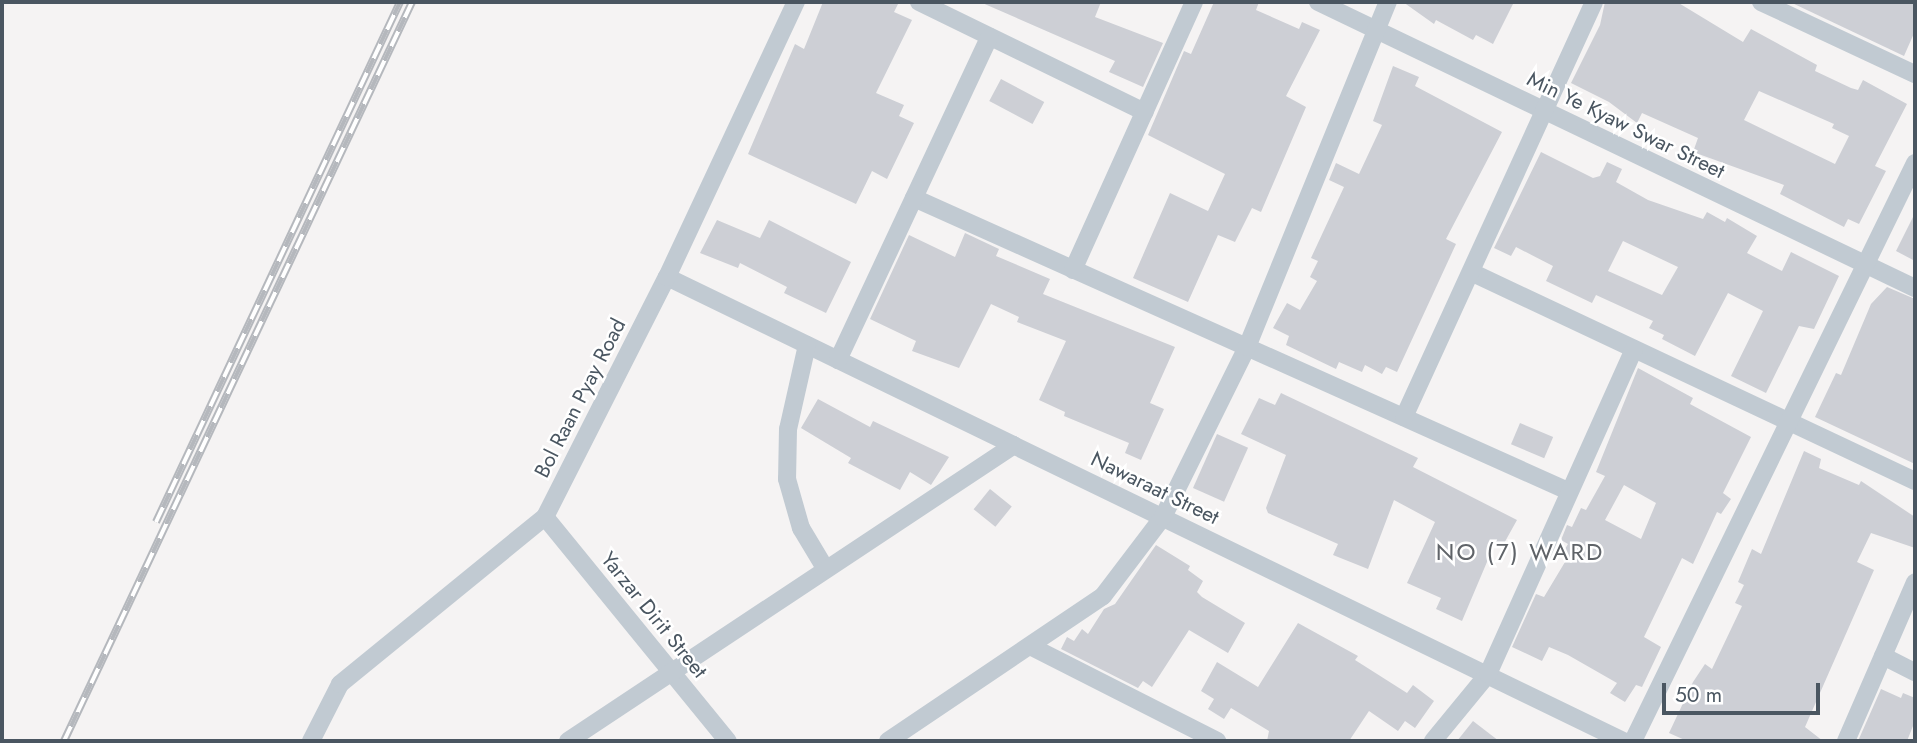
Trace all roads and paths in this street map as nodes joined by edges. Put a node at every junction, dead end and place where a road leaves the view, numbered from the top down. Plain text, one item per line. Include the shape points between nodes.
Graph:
1 (796, 2) edge
2 (919, 2) edge
3 (1194, 2) edge
4 (1318, 2) edge
5 (1388, 2) edge
6 (1594, 2) edge
7 (1761, 2) edge
8 (1783, 6) edge
9 (1376, 30) junction
10 (989, 37) junction
11 (1915, 74) edge
12 (1542, 110) junction
13 (1145, 112) junction
14 (1915, 163) edge
15 (914, 198) junction
16 (1869, 266) junction
17 (1073, 270) junction
18 (1473, 273) junction
19 (667, 277) junction
20 (1915, 288) edge
21 (807, 345) junction
22 (1247, 347) junction
23 (1634, 349) junction
24 (838, 360) junction
25 (1404, 417) junction
26 (1787, 423) junction
27 (1014, 445) junction
28 (1915, 481) edge
29 (1569, 491) junction
30 (545, 517) junction
31 (1163, 517) junction
32 (825, 568) junction
33 (1915, 582) edge
34 (1030, 646) junction
35 (1883, 656) junction
36 (669, 670) junction
37 (1915, 671) edge
38 (1488, 674) junction
39 (1207, 739) edge
40 (311, 741) edge
41 (568, 741) edge
42 (728, 741) edge
43 (888, 741) edge
44 (1433, 741) edge
45 (1623, 741) edge
46 (1633, 741) edge
47 (1846, 741) edge

1 - 19 street, Bol Raan Pyay Road
2 - 10 street
3 - 13 street
4 - 9 street, Min Ye Kyaw Swar Street
5 - 9 street
6 - 12 street
7 - 8 street
8 - 11 street
9 - 12 street, Min Ye Kyaw Swar Street
9 - 22 street
10 - 13 street
10 - 15 street
12 - 16 street, Min Ye Kyaw Swar Street
12 - 18 street
13 - 17 street
14 - 16 street
15 - 17 street
15 - 24 street
16 - 20 street, Min Ye Kyaw Swar Street
16 - 26 street
17 - 22 street
18 - 23 street
18 - 25 street
19 - 21 street, Nawaraat Street
19 - 30 street, Bol Raan Pyay Road
21 - 24 street, Nawaraat Street
21 - 32 street via 788,429 787,479 801,528
22 - 25 street
22 - 31 street
23 - 26 street
23 - 29 street
24 - 27 street, Nawaraat Street
25 - 29 street
26 - 28 street
26 - 46 street
27 - 31 street, Nawaraat Street
27 - 32 street
29 - 38 street
30 - 36 street, Yarzar Dirit Street
30 - 40 street, Bol Raan Pyay Road via 340,684
31 - 34 street via 1103,596
31 - 38 street, Nawaraat Street
32 - 36 street
33 - 35 street
34 - 39 street
34 - 43 street
35 - 37 street
35 - 47 street
36 - 41 street
36 - 42 street, Yarzar Dirit Street
38 - 44 street
38 - 45 street, Nawaraat Street

